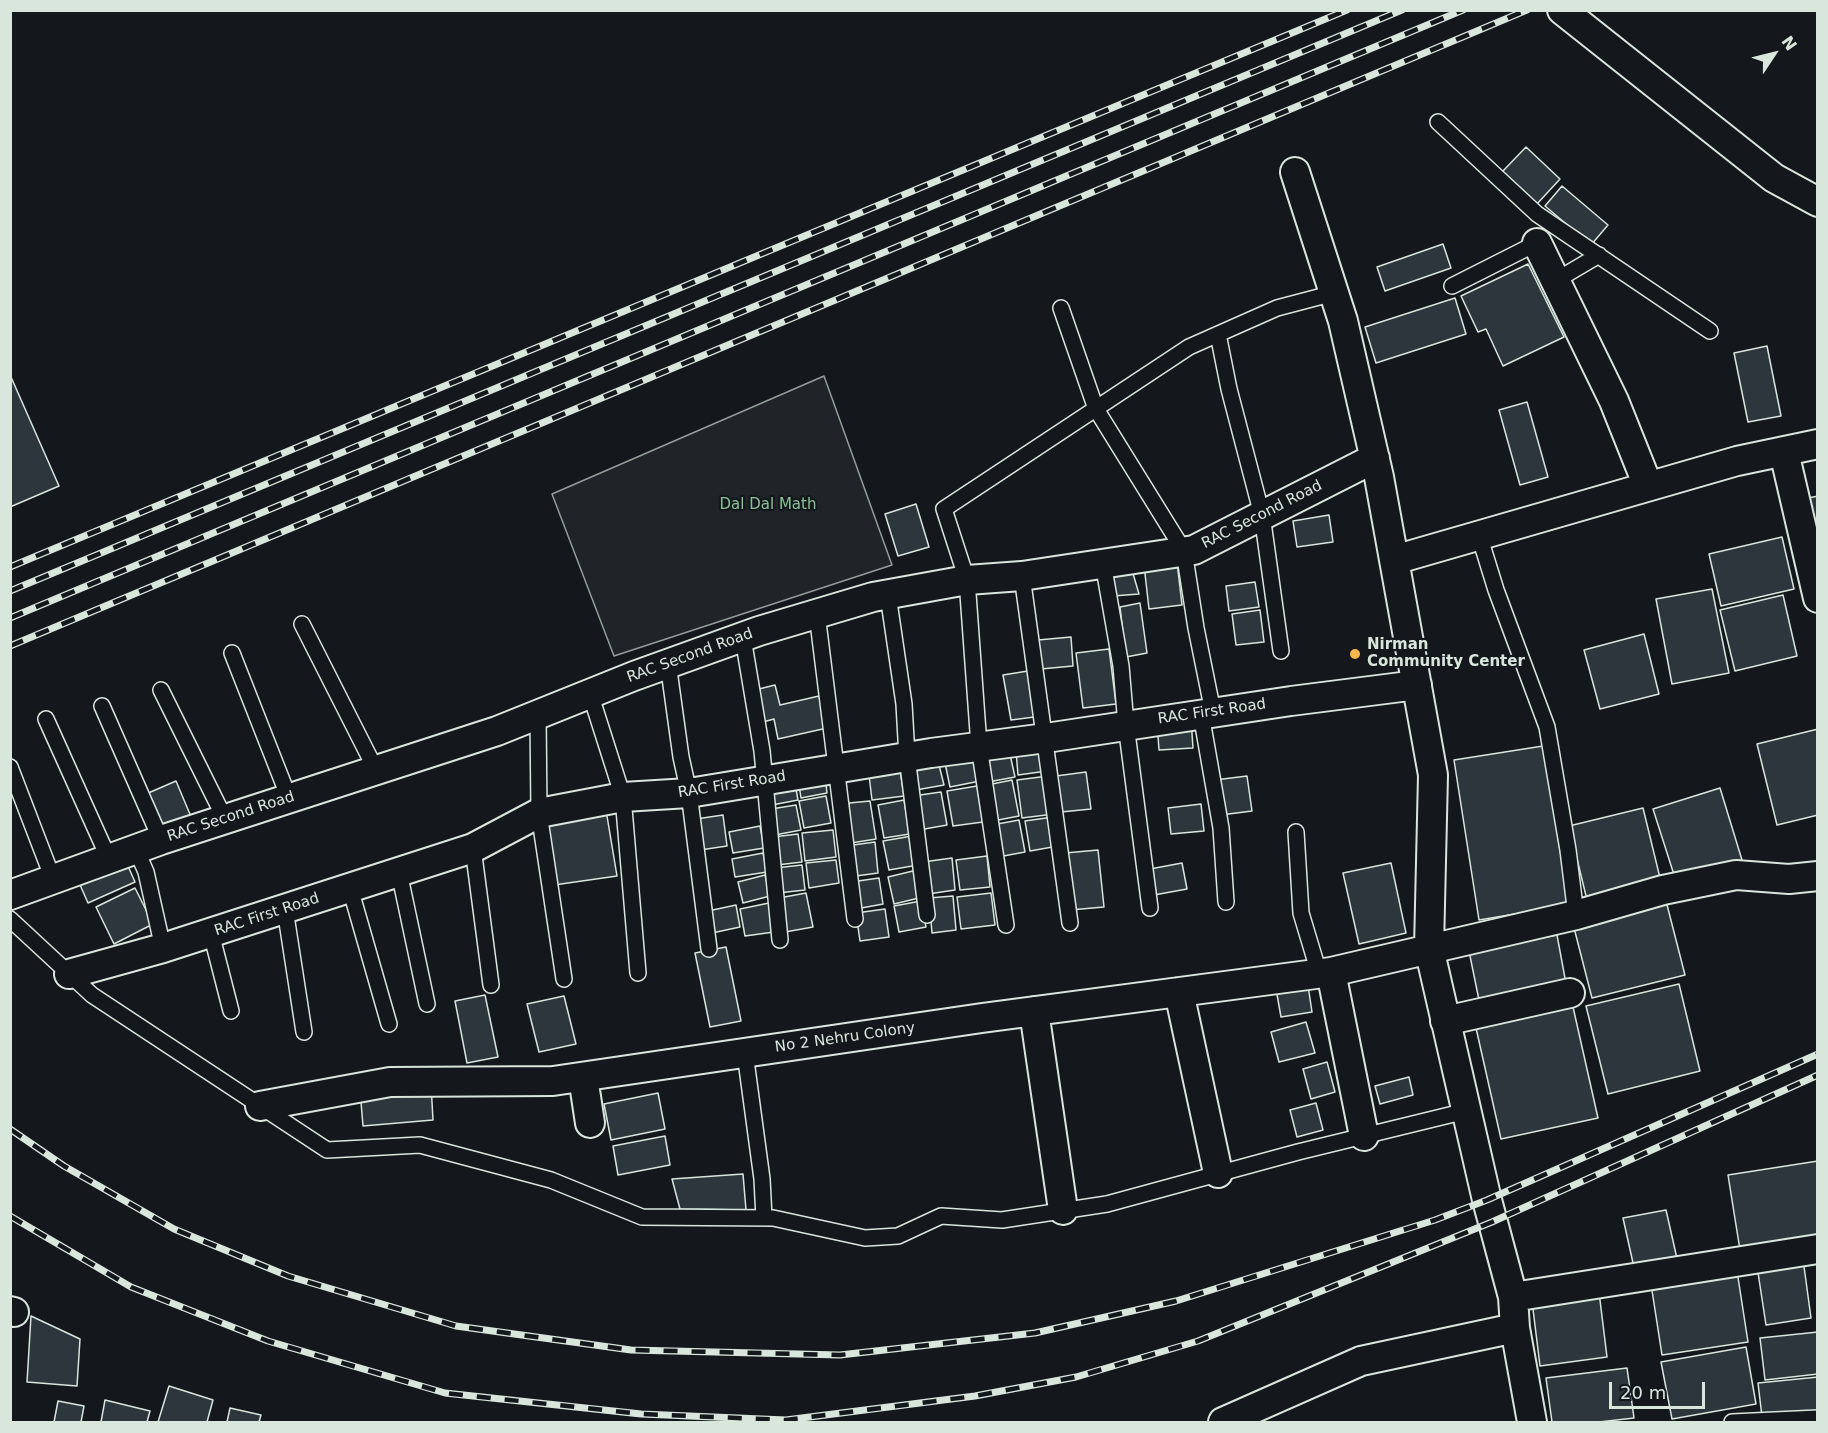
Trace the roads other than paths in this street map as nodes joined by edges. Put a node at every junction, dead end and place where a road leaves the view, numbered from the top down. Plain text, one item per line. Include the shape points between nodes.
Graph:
1 (1562, 10) edge
2 (1438, 122) dead end
3 (1295, 172) dead end
4 (1818, 202) edge
5 (1537, 243) joint
6 (1599, 255) junction
7 (1555, 281) junction
8 (1452, 286) dead end
9 (1334, 293) junction
10 (1061, 308) dead end
11 (1710, 331) dead end
12 (1218, 334) junction
13 (1096, 409) junction
14 (1818, 444) edge
15 (1784, 452) junction
16 (1375, 458) junction
17 (1648, 486) junction
18 (1262, 515) junction
19 (1479, 535) junction
20 (1184, 551) junction
21 (1394, 560) junction
22 (1103, 563) junction
23 (1022, 576) junction
24 (967, 580) junction
25 (888, 594) junction
26 (1818, 598) edge
27 (817, 614) junction
28 (302, 624) dead end
29 (743, 638) junction
30 (1281, 651) dead end
31 (232, 653) dead end
32 (668, 663) junction
33 (1417, 685) junction
34 (161, 690) dead end
35 (590, 693) junction
36 (102, 706) dead end
37 (1207, 713) junction
38 (538, 714) junction
39 (46, 719) dead end
40 (1126, 725) junction
41 (1046, 738) junction
42 (979, 746) junction
43 (907, 758) junction
44 (10, 767) edge
45 (836, 769) junction
46 (376, 770) junction
47 (764, 781) junction
48 (689, 793) junction
49 (623, 797) junction
50 (290, 798) junction
51 (539, 813) junction
52 (225, 819) junction
53 (1296, 832) dead end
54 (149, 844) junction
55 (473, 849) junction
56 (109, 859) junction
57 (399, 872) junction
58 (1818, 876) edge
59 (53, 879) junction
60 (350, 888) junction
61 (10, 895) edge
62 (1226, 902) dead end
63 (285, 909) junction
64 (1150, 909) dead end
65 (927, 915) dead end
66 (1576, 915) junction
67 (10, 919) edge
68 (855, 919) dead end
69 (1070, 923) dead end
70 (1006, 925) dead end
71 (211, 933) junction
72 (780, 940) dead end
73 (163, 948) junction
74 (1429, 948) junction
75 (709, 949) dead end
76 (1325, 972) junction
77 (638, 973) dead end
78 (69, 974) junction
79 (564, 979) dead end
80 (491, 985) dead end
81 (1179, 992) junction
82 (1570, 993) dead end
83 (427, 1004) dead end
84 (231, 1011) dead end
85 (1034, 1011) junction
86 (1445, 1021) junction
87 (389, 1024) dead end
88 (304, 1032) dead end
89 (745, 1053) junction
90 (583, 1077) junction
91 (260, 1106) junction
92 (1466, 1111) junction
93 (590, 1123) dead end
94 (1364, 1136) junction
95 (1218, 1173) junction
96 (1063, 1210) junction
97 (764, 1218) junction
98 (1818, 1249) edge
99 (1513, 1297) junction
100 (1515, 1328) junction
101 (1818, 1418) edge
102 (1223, 1422) edge
103 (1532, 1422) edge
104 (1732, 1422) edge

1 - 4 street via 1774,178
2 - 6 lane via 1538,214
3 - 9 street
5 - 7 street
5 - 8 lane
6 - 7 lane
6 - 11 lane
7 - 17 street via 1614,402
9 - 12 lane via 1277,308
9 - 16 street
10 - 13 lane
12 - 13 lane via 1189,347
12 - 18 lane
13 - 20 lane
13 - 24 lane via 944,509
14 - 15 street
15 - 17 street
15 - 26 street
16 - 18 street, RAC Second Road
16 - 21 street
17 - 19 street
18 - 20 street, RAC Second Road via 1194,550
18 - 30 lane
19 - 21 street
19 - 66 lane via 1546,727
20 - 22 street, RAC Second Road
20 - 37 lane
21 - 33 street
22 - 23 street, RAC Second Road
22 - 40 lane via 1121,666
23 - 24 street, RAC Second Road
23 - 41 lane
24 - 25 street, RAC Second Road
24 - 42 lane
25 - 27 street, RAC Second Road
25 - 43 lane via 904,704
27 - 29 street, RAC Second Road
27 - 45 lane
28 - 46 lane
29 - 32 street, RAC Second Road
29 - 47 lane
31 - 50 lane
32 - 35 street, RAC Second Road
32 - 48 lane
33 - 37 street, RAC First Road
33 - 74 street via 1433,775
34 - 52 lane
35 - 38 street, RAC Second Road
35 - 49 lane
36 - 54 lane
37 - 40 street, RAC First Road
37 - 62 lane
38 - 46 street, RAC Second Road
38 - 51 lane
39 - 56 lane
40 - 41 street, RAC First Road
40 - 64 lane
41 - 42 street, RAC First Road
41 - 69 lane
42 - 43 street, RAC First Road
42 - 70 lane
43 - 45 street, RAC First Road
43 - 65 lane
44 - 59 lane
45 - 47 street, RAC First Road
45 - 68 lane
46 - 50 street, RAC Second Road
47 - 48 street, RAC First Road
47 - 72 lane
48 - 49 street, RAC First Road
48 - 75 lane
49 - 51 street, RAC First Road
49 - 77 lane
50 - 52 street, RAC Second Road
51 - 55 street, RAC First Road
51 - 79 lane
52 - 54 street, RAC Second Road
53 - 76 lane via 1301,913
54 - 56 street, RAC Second Road
54 - 73 lane via 146,872
55 - 57 street, RAC First Road
55 - 80 lane
56 - 59 street, RAC Second Road
57 - 60 street, RAC First Road
57 - 83 lane
58 - 66 street, No 2 Nehru Colony via 1789,879 1736,875 1663,890
59 - 61 street, RAC Second Road
60 - 63 street, RAC First Road
60 - 87 lane
63 - 71 street, RAC First Road
63 - 88 lane
66 - 74 street, No 2 Nehru Colony
67 - 78 lane
71 - 73 street, RAC First Road
71 - 84 lane
73 - 78 street, RAC First Road
74 - 76 street, No 2 Nehru Colony
74 - 86 street
76 - 81 street, No 2 Nehru Colony
76 - 94 street
78 - 91 lane via 92,995
81 - 85 street, No 2 Nehru Colony
81 - 95 street
82 - 86 street
85 - 89 street, No 2 Nehru Colony
85 - 96 street
86 - 92 street
89 - 90 street, No 2 Nehru Colony
89 - 97 lane
90 - 91 street, No 2 Nehru Colony via 553,1081 390,1082
90 - 93 street
91 - 97 lane via 327,1150 420,1145 551,1180 642,1217
92 - 94 lane
92 - 99 street
94 - 95 lane
95 - 96 lane via 1107,1204
96 - 97 lane via 1002,1220 941,1216 898,1236 865,1238
98 - 99 street
99 - 100 street
100 - 102 street via 1361,1361
100 - 103 street
101 - 104 lane

